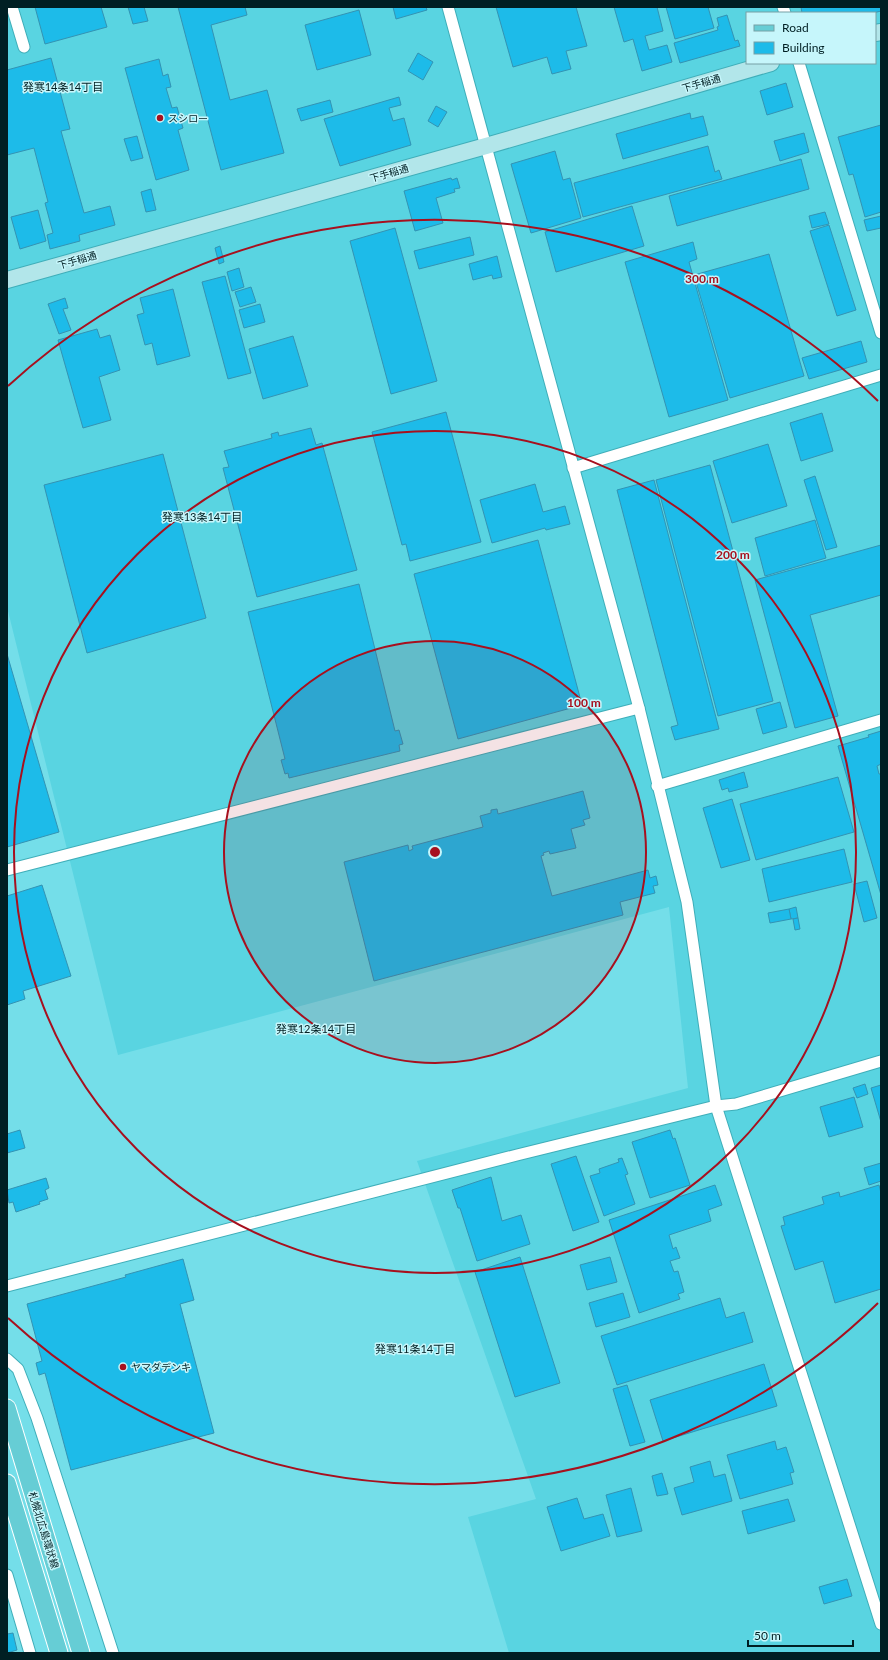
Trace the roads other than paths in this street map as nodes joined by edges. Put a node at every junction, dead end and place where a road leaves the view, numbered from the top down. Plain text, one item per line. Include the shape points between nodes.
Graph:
1 (12, 7) edge
2 (448, 7) edge
3 (24, 47) dead end
4 (768, 64) edge
5 (799, 64) edge
6 (486, 146) junction
7 (7, 280) edge
8 (881, 333) edge
9 (881, 375) edge
10 (573, 468) junction
11 (639, 708) junction
12 (881, 720) edge
13 (657, 786) junction
14 (7, 870) edge
15 (881, 1061) edge
16 (716, 1106) junction
17 (7, 1286) edge
18 (7, 1359) edge
19 (7, 1408) edge
20 (7, 1483) edge
21 (7, 1575) edge
22 (11, 1605) edge
23 (881, 1624) edge
24 (30, 1653) edge
25 (59, 1653) edge
26 (81, 1653) edge
27 (113, 1653) edge

1 - 3 street
2 - 6 street
4 - 6 main road, 下手稲通
5 - 8 street
6 - 7 main road, 下手稲通
6 - 10 street
9 - 10 street
10 - 11 street
11 - 13 street
11 - 14 street
12 - 13 street
13 - 16 street via 687,906
15 - 16 street via 736,1104
16 - 17 street
16 - 23 street
18 - 27 street via 18,1369 37,1418
19 - 26 main road, 札幌北広島環状線
20 - 25 main road
21 - 22 street
22 - 24 street

